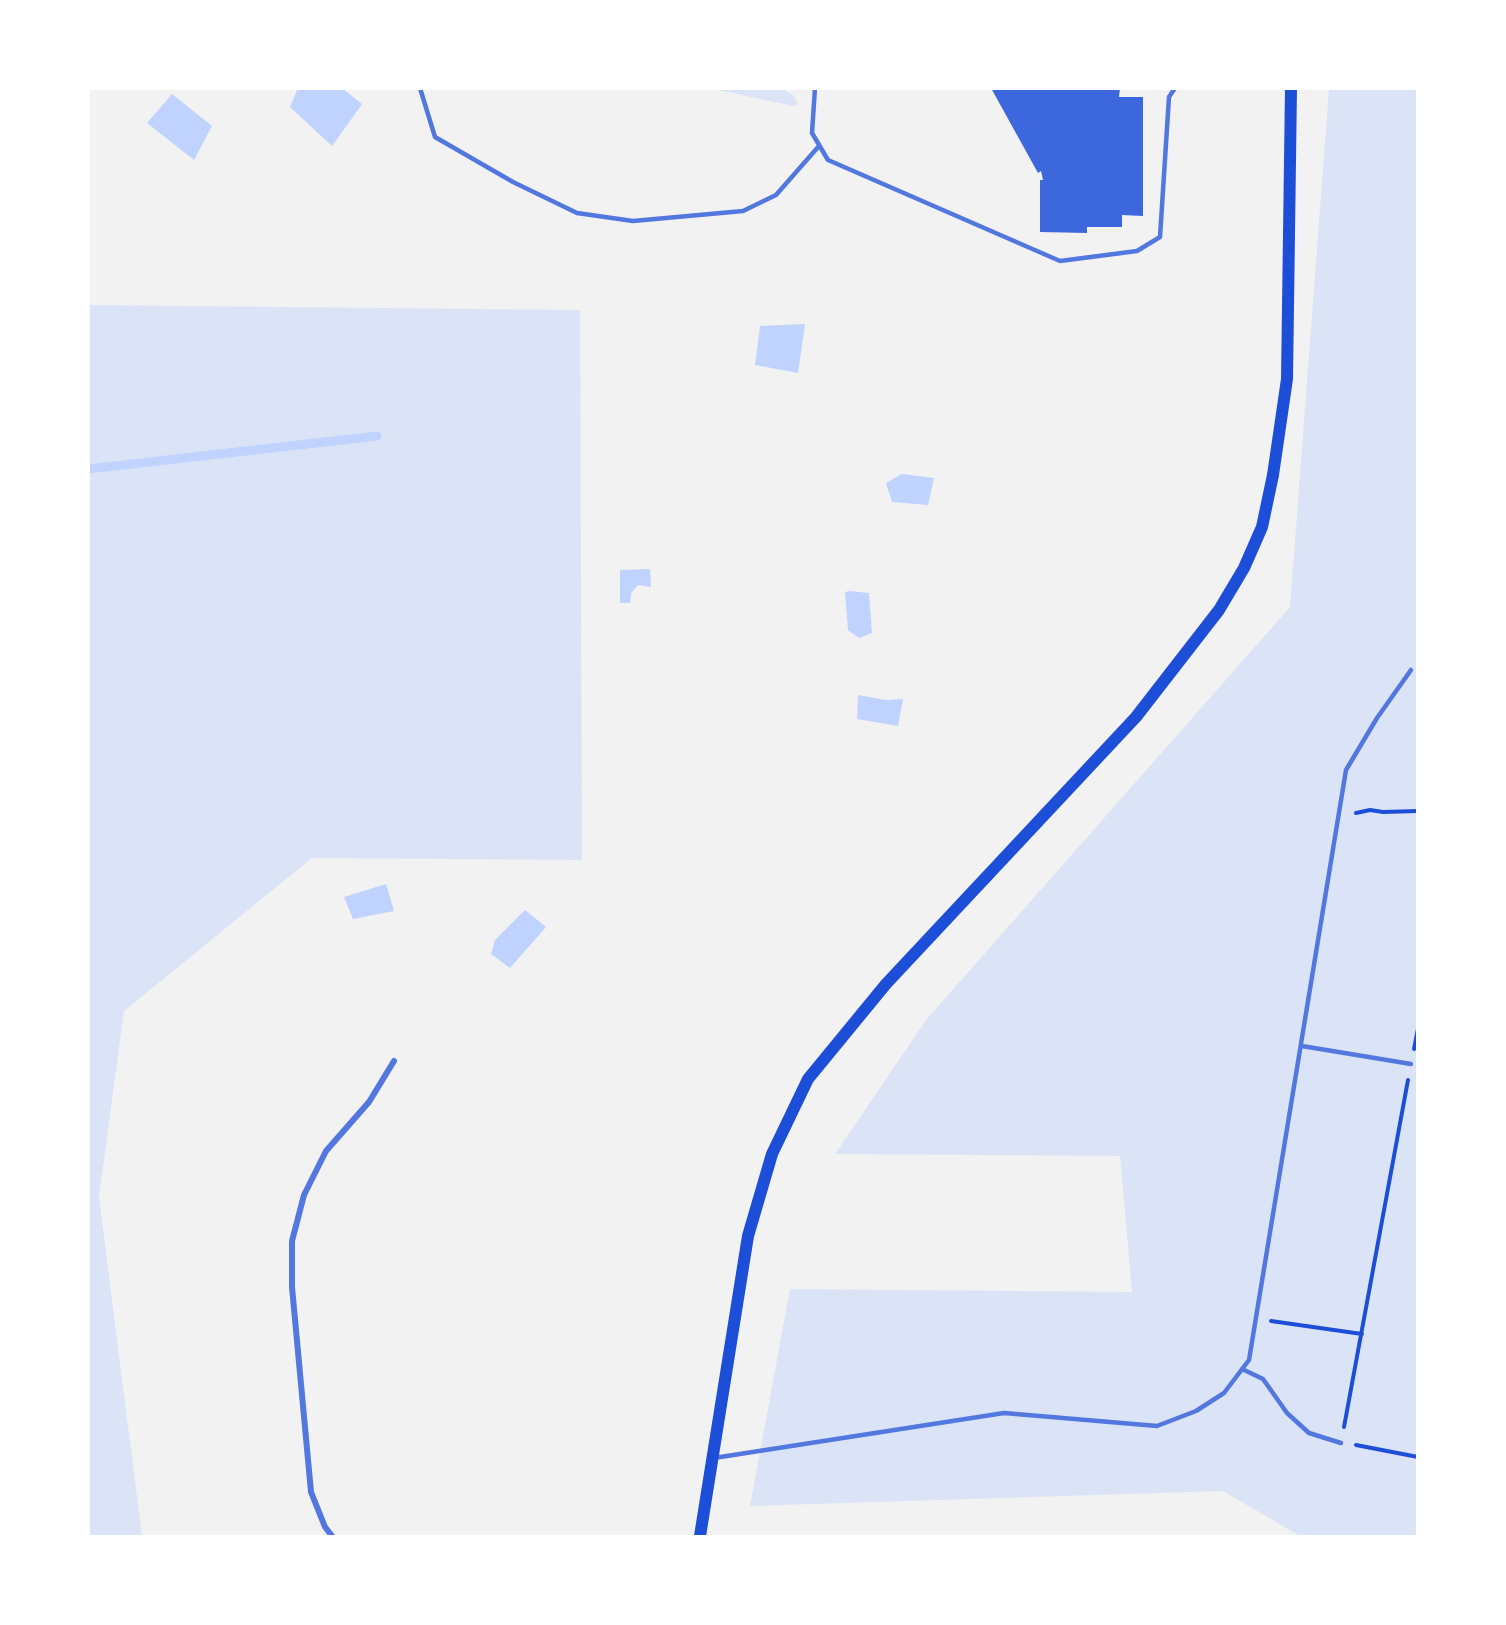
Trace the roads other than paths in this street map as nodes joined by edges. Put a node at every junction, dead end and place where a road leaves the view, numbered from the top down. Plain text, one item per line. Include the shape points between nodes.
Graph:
1 (420, 88) edge
2 (815, 88) edge
3 (1174, 88) edge
4 (1291, 88) edge
5 (819, 146) junction
6 (1411, 670) dead end
7 (1302, 1046) junction
8 (394, 1061) dead end
9 (1411, 1065) road end
10 (1242, 1369) junction
11 (1341, 1443) road end
12 (712, 1458) junction
13 (332, 1536) edge
14 (700, 1536) edge

1 - 5 lane via 435,137 577,213 633,221 743,211 776,195
2 - 5 lane via 812,133
3 - 5 lane via 1169,97 1160,237 1137,251 1060,261 828,160
4 - 12 main road via 1287,379 1273,476 1253,548 1219,610 1136,717 886,984 808,1079 772,1154 748,1236
6 - 7 lane via 1346,770
7 - 9 lane
7 - 10 lane via 1249,1360
8 - 13 street via 369,1102 326,1151 304,1195 292,1241 292,1287 311,1492
10 - 11 lane via 1263,1379 1287,1413 1309,1433
10 - 12 lane via 1224,1393 1196,1411 1157,1426 1004,1413
12 - 14 main road

